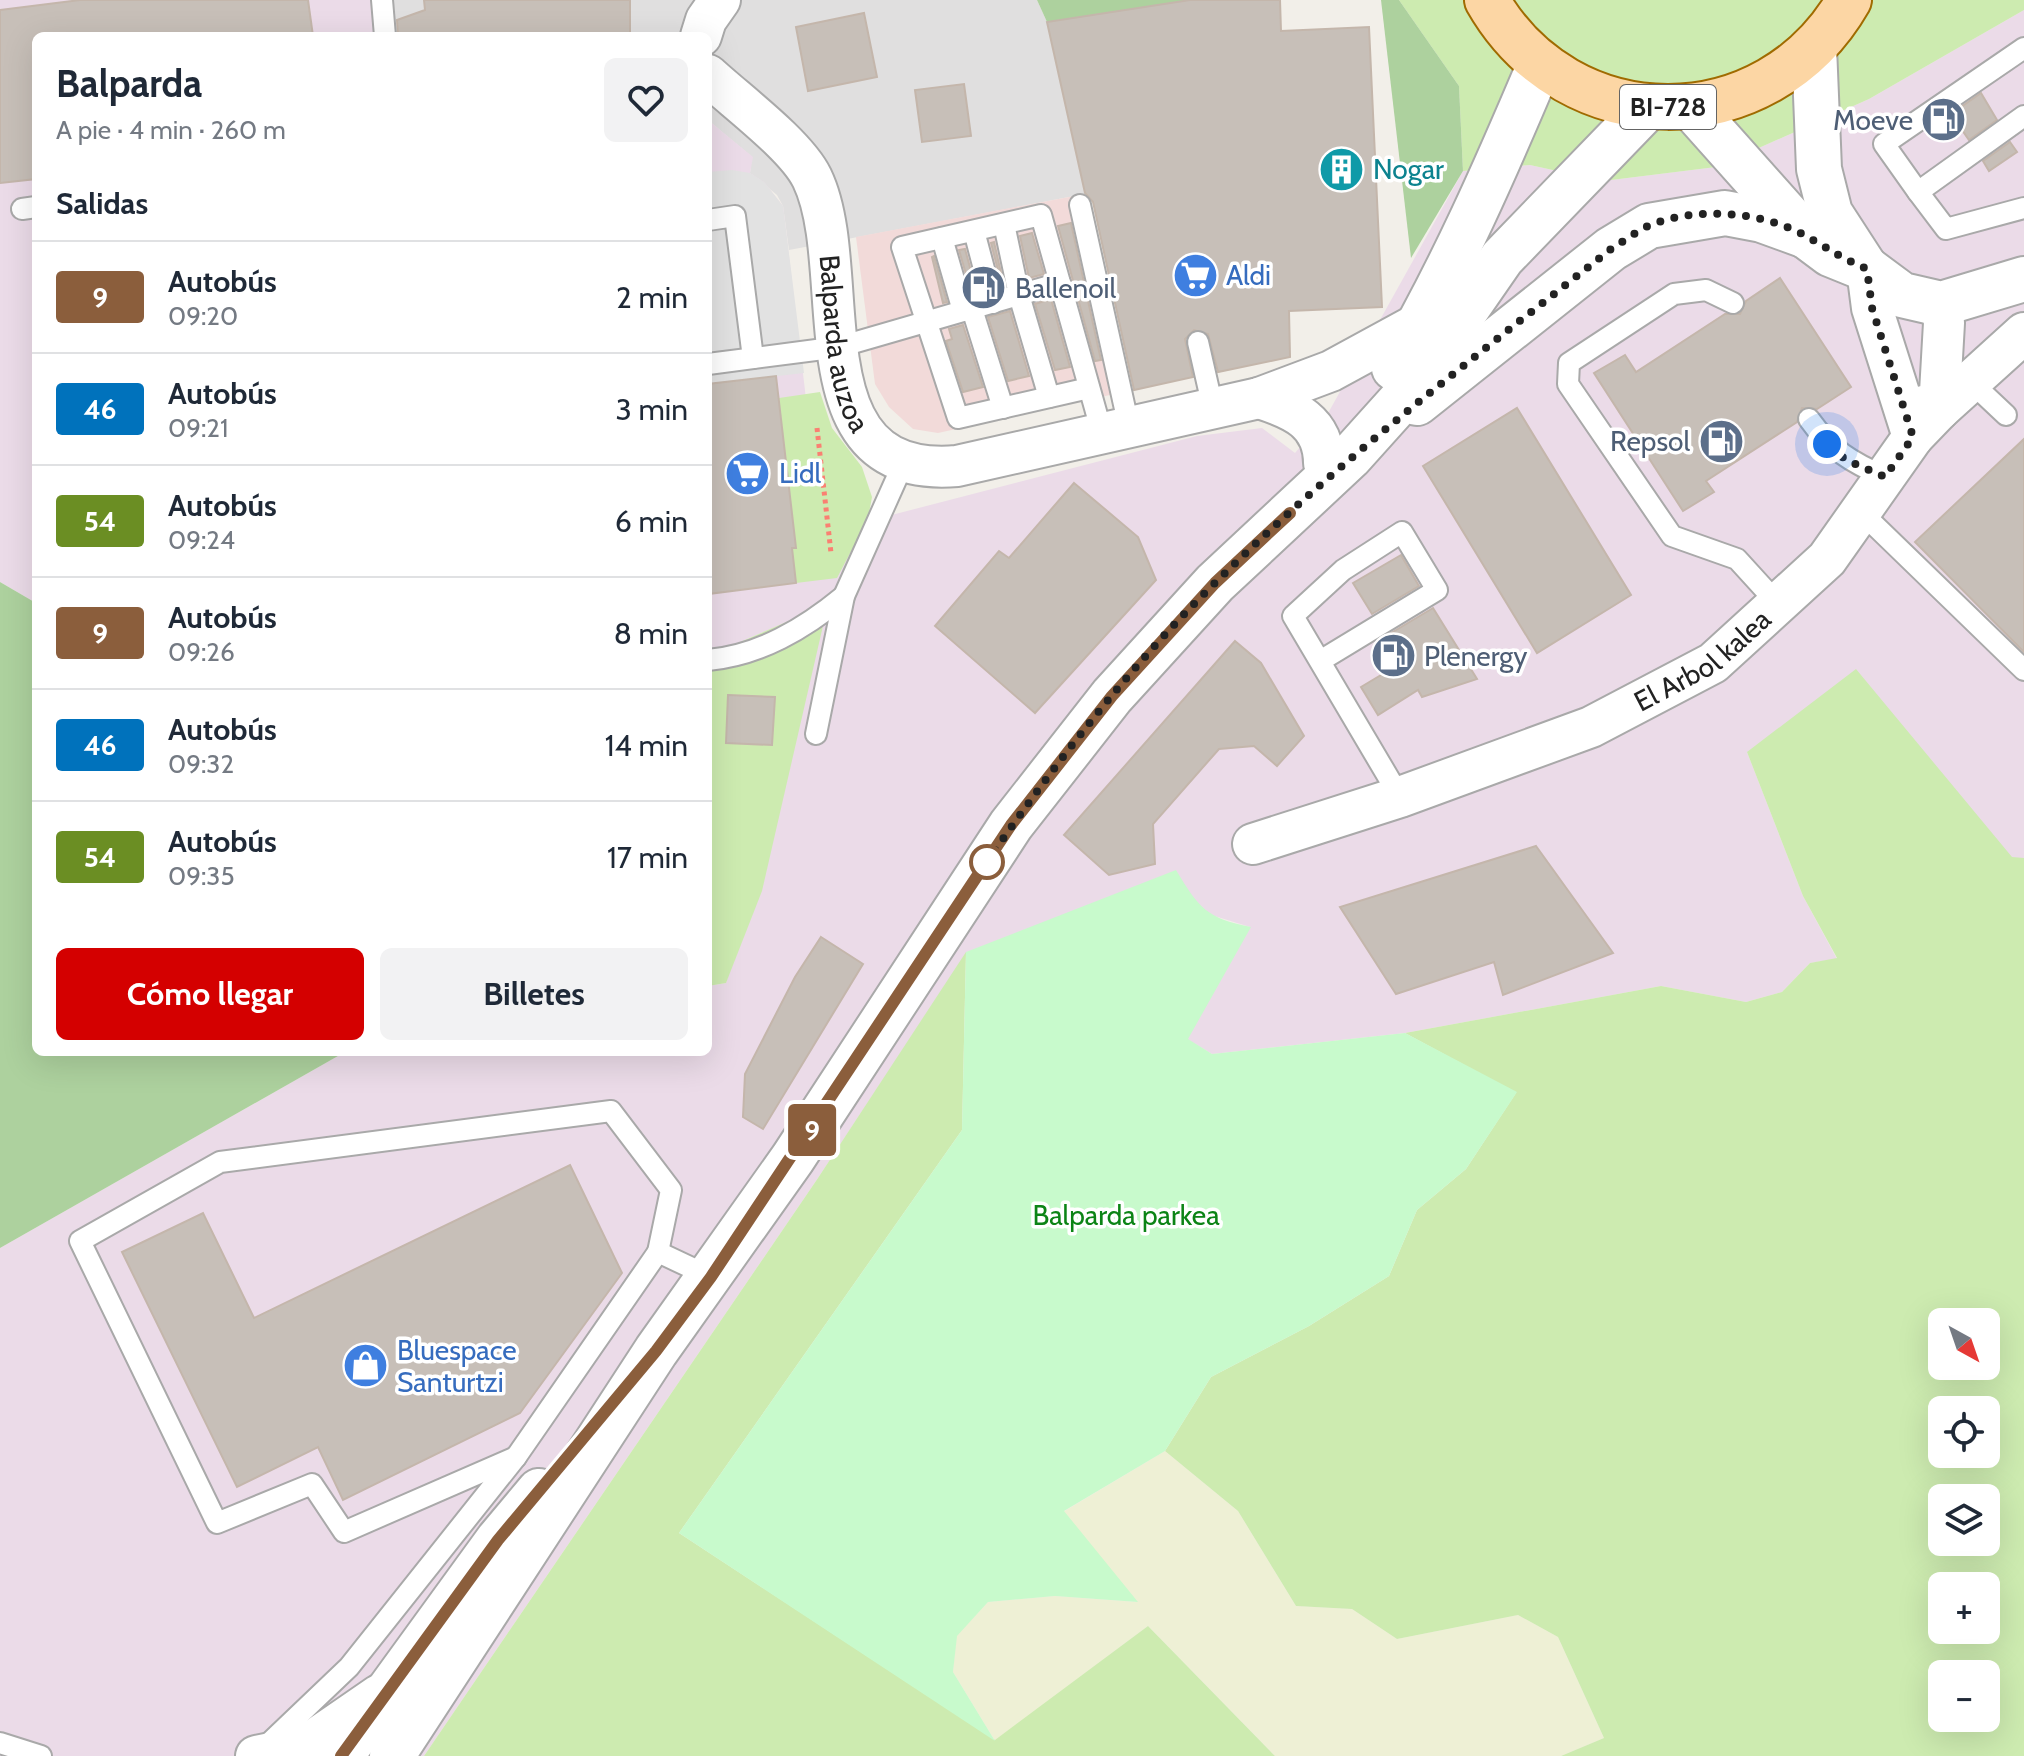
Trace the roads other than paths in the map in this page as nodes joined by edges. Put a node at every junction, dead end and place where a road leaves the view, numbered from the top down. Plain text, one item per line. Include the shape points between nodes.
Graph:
1 (382, 0) edge
2 (720, 0) edge
3 (1487, 0) edge
4 (1849, 0) edge
5 (385, 32) edge
6 (702, 32) edge
7 (1814, 47) junction
8 (2024, 48) edge
9 (1540, 64) junction
10 (712, 79) edge
11 (1648, 107) junction
12 (1691, 107) junction
13 (2024, 116) edge
14 (1918, 192) junction
15 (1080, 205) dead end
16 (2024, 208) edge
17 (712, 219) edge
18 (1004, 224) junction
19 (974, 231) junction
20 (1806, 236) junction
21 (942, 238) junction
22 (1867, 269) junction
23 (2024, 269) edge
24 (2024, 279) edge
25 (1060, 283) junction
26 (1019, 295) junction
27 (993, 303) junction
28 (1733, 303) dead end
29 (1941, 304) junction
30 (968, 310) junction
31 (928, 321) junction
32 (1421, 322) junction
33 (2024, 333) edge
34 (1198, 342) dead end
35 (839, 347) junction
36 (753, 358) junction
37 (712, 363) edge
38 (1331, 371) junction
39 (1972, 383) junction
40 (1089, 388) junction
41 (1049, 397) junction
42 (1259, 398) junction
43 (1003, 408) junction
44 (1213, 408) junction
45 (2006, 415) dead end
46 (1809, 419) dead end
47 (1305, 420) junction
48 (1926, 424) junction
49 (1116, 430) junction
50 (1337, 460) junction
51 (904, 462) junction
52 (1885, 477) junction
53 (1861, 512) junction
54 (840, 599) junction
55 (1778, 604) junction
56 (712, 659) edge
57 (1320, 661) junction
58 (2024, 670) edge
59 (816, 734) dead end
60 (1400, 797) junction
61 (1253, 844) dead end
62 (658, 1252) junction
63 (711, 1277) junction
64 (656, 1351) junction
65 (516, 1457) junction
66 (459, 1658) junction
67 (392, 1686) junction
68 (0, 1743) edge
69 (41, 1756) edge
70 (256, 1756) edge
71 (341, 1756) edge
72 (370, 1756) edge
73 (392, 1756) edge

1 - 5 lane
2 - 6 street
3 - 9 main road, BI-728 via 1502,26
4 - 7 main road, BI-728
7 - 12 main road, BI-728 via 1757,87
7 - 22 street via 1819,169 1830,213
8 - 14 lane via 1884,144
9 - 11 main road, BI-728 via 1572,85
9 - 32 street via 1489,185
10 - 35 street, Balparda auzoa via 811,176 824,217
11 - 12 main road, BI-728
11 - 50 street via 1502,258 1412,388
12 - 20 street
13 - 14 lane
14 - 16 lane via 1946,229
15 - 49 lane
17 - 36 lane via 735,216
18 - 19 lane
18 - 25 lane via 1041,215
18 - 26 lane
19 - 21 lane
19 - 27 lane
20 - 22 street via 1830,254
20 - 50 street via 1725,213 1649,226 1611,249
21 - 30 lane
21 - 31 lane via 902,247
22 - 29 street via 1902,295
22 - 48 street via 1872,308 1899,390
23 - 29 lane
24 - 29 street
25 - 26 lane
25 - 40 lane
26 - 27 lane
26 - 41 lane
27 - 30 lane
28 - 55 lane via 1706,290 1674,294 1569,363 1568,384 1672,536 1737,559
29 - 48 street via 1944,323
30 - 31 lane
30 - 43 lane
31 - 35 lane
31 - 43 lane via 958,418
32 - 38 street, Balparda auzoa
32 - 50 street
33 - 39 street, El Arbol kalea
34 - 44 lane
35 - 36 lane
35 - 51 street, Balparda auzoa via 845,395 855,421 879,448
36 - 37 lane
38 - 42 street, Balparda auzoa
38 - 47 street
39 - 45 lane
39 - 48 street, El Arbol kalea
40 - 41 lane
40 - 49 lane
41 - 43 lane
42 - 44 street, Balparda auzoa
42 - 47 street via 1289,407
44 - 49 street, Balparda auzoa
46 - 52 lane via 1846,460
47 - 50 street
48 - 52 street, El Arbol kalea
49 - 51 street, Balparda auzoa via 957,466
50 - 63 street via 1112,696 1011,825
51 - 54 lane
52 - 53 street, El Arbol kalea
53 - 55 street, El Arbol kalea via 1827,559
53 - 58 lane
54 - 56 lane via 803,628 763,648
54 - 59 lane
55 - 60 street, El Arbol kalea via 1713,663 1591,727
57 - 57 lane via 1437,590 1402,532 1343,570 1293,616
57 - 60 lane
60 - 61 street, El Arbol kalea
62 - 63 lane
62 - 65 lane
62 - 65 lane via 671,1190 611,1111 220,1162 80,1241 217,1523 312,1484 344,1532
63 - 64 street
64 - 66 street
64 - 67 street via 498,1540
65 - 70 lane via 349,1667
66 - 72 street via 422,1681
66 - 73 street
67 - 70 street via 305,1746
67 - 71 street
68 - 69 lane

